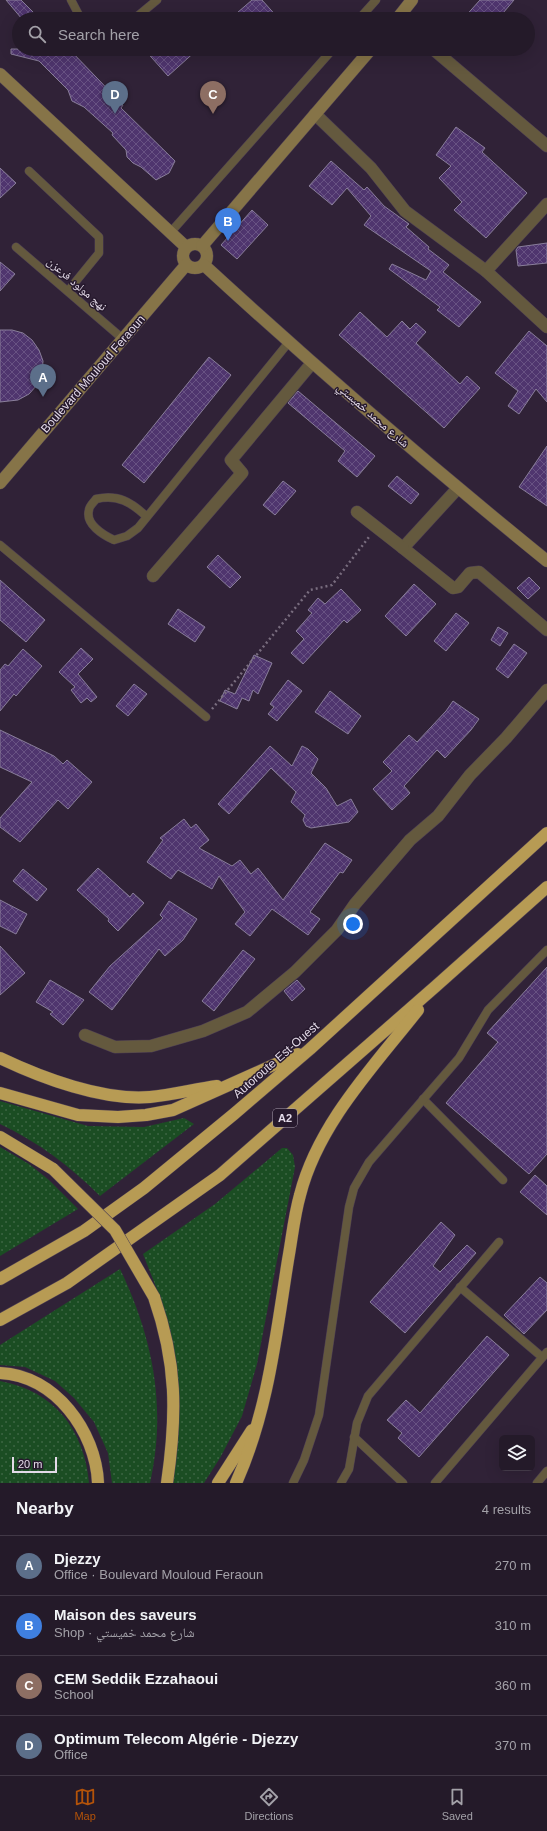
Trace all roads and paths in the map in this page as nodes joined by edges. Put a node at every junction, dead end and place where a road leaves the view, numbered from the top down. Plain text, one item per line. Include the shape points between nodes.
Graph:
1 (71, 0) edge
2 (157, 0) edge
3 (376, 0) edge
4 (412, 0) edge
5 (77, 12) edge
6 (142, 12) edge
7 (365, 12) edge
8 (403, 12) edge
9 (327, 56) edge
10 (365, 56) edge
11 (442, 56) edge
12 (0, 74) edge
13 (315, 114) junction
14 (542, 136) edge
15 (547, 146) edge
16 (29, 171) dead end
17 (547, 204) edge
18 (170, 233) junction
19 (202, 246) junction
20 (16, 247) dead end
21 (186, 248) junction
22 (186, 265) junction
23 (204, 265) junction
24 (486, 271) junction
25 (68, 291) junction
26 (547, 327) edge
27 (123, 339) junction
28 (289, 342) junction
29 (312, 363) junction
30 (0, 483) edge
31 (458, 488) junction
32 (357, 512) dead end
33 (147, 517) junction
34 (367, 539) dead end
35 (0, 545) edge
36 (403, 548) junction
37 (547, 560) edge
38 (153, 576) dead end
39 (547, 630) edge
40 (547, 690) edge
41 (206, 717) joint
42 (547, 833) edge
43 (547, 887) edge
44 (547, 950) edge
45 (436, 986) junction
46 (85, 1035) dead end
47 (310, 1049) junction
48 (0, 1058) edge
49 (236, 1082) junction
50 (0, 1093) edge
51 (423, 1099) junction
52 (0, 1137) edge
53 (503, 1180) dead end
54 (499, 1242) dead end
55 (0, 1279) edge
56 (460, 1287) junction
57 (0, 1320) edge
58 (544, 1355) edge
59 (0, 1373) edge
60 (260, 1416) junction
61 (354, 1437) junction
62 (547, 1471) edge
63 (98, 1483) edge
64 (167, 1483) edge
65 (218, 1483) edge
66 (236, 1483) edge
67 (293, 1483) edge
68 (341, 1483) edge
69 (403, 1483) edge
70 (435, 1483) edge
71 (537, 1483) edge

1 - 5 lane
2 - 6 lane
3 - 7 lane
4 - 8 main road
9 - 18 lane
10 - 13 main road
11 - 14 street
12 - 18 main road
13 - 19 main road
13 - 24 street via 371,168 404,211
14 - 15 street
16 - 25 lane via 99,237 99,253
17 - 24 street
18 - 21 main road
19 - 21 main road via 194,244
19 - 23 main road via 207,254
20 - 25 lane, نهج مولود فرعزن
21 - 22 main road via 182,258
22 - 23 main road via 197,269
22 - 27 main road, Boulevard Mouloud Feraoun
23 - 28 main road, شارع محمد خميستي
24 - 26 street
25 - 27 lane, نهج مولود فرعزن
27 - 30 main road, Boulevard Mouloud Feraoun
28 - 29 main road, شارع محمد خميستي
28 - 33 lane
29 - 31 main road, شارع محمد خميستي
29 - 38 street via 231,460 242,473
31 - 36 street
31 - 37 main road, شارع محمد خميستي
32 - 36 street
33 - 33 lane via 127,536 114,540 101,533 90,520 89,510 96,499 116,497
34 - 41 path via 332,585 310,590
35 - 41 lane
36 - 39 street via 453,588 458,587 470,573 479,572
40 - 46 street via 470,775 438,816 410,840 355,904 337,930 295,972 247,1012 204,1031 151,1046 115,1047
42 - 47 highway, Autoroute Est-Ouest
43 - 45 highway, A2
44 - 51 lane via 488,1010 466,1049
45 - 57 highway, A2 via 220,1175 67,1283
45 - 60 highway via 350,1097 320,1144 305,1177 297,1207
47 - 49 highway
47 - 55 highway, Autoroute Est-Ouest via 144,1188 84,1231
48 - 49 highway via 28,1072 101,1094 150,1097
49 - 50 highway via 173,1110 146,1116 78,1115
51 - 53 lane
51 - 67 lane via 369,1162 354,1188 349,1207 319,1415 304,1460
52 - 64 highway, bridge via 53,1169 115,1230 154,1297 167,1338 173,1378 174,1416
54 - 56 lane
56 - 58 lane
56 - 61 lane via 372,1391 361,1409
58 - 70 lane
59 - 63 highway via 34,1382 60,1399 89,1442 95,1459
60 - 65 highway
60 - 66 highway
61 - 68 lane via 349,1469
61 - 69 lane
62 - 71 lane

